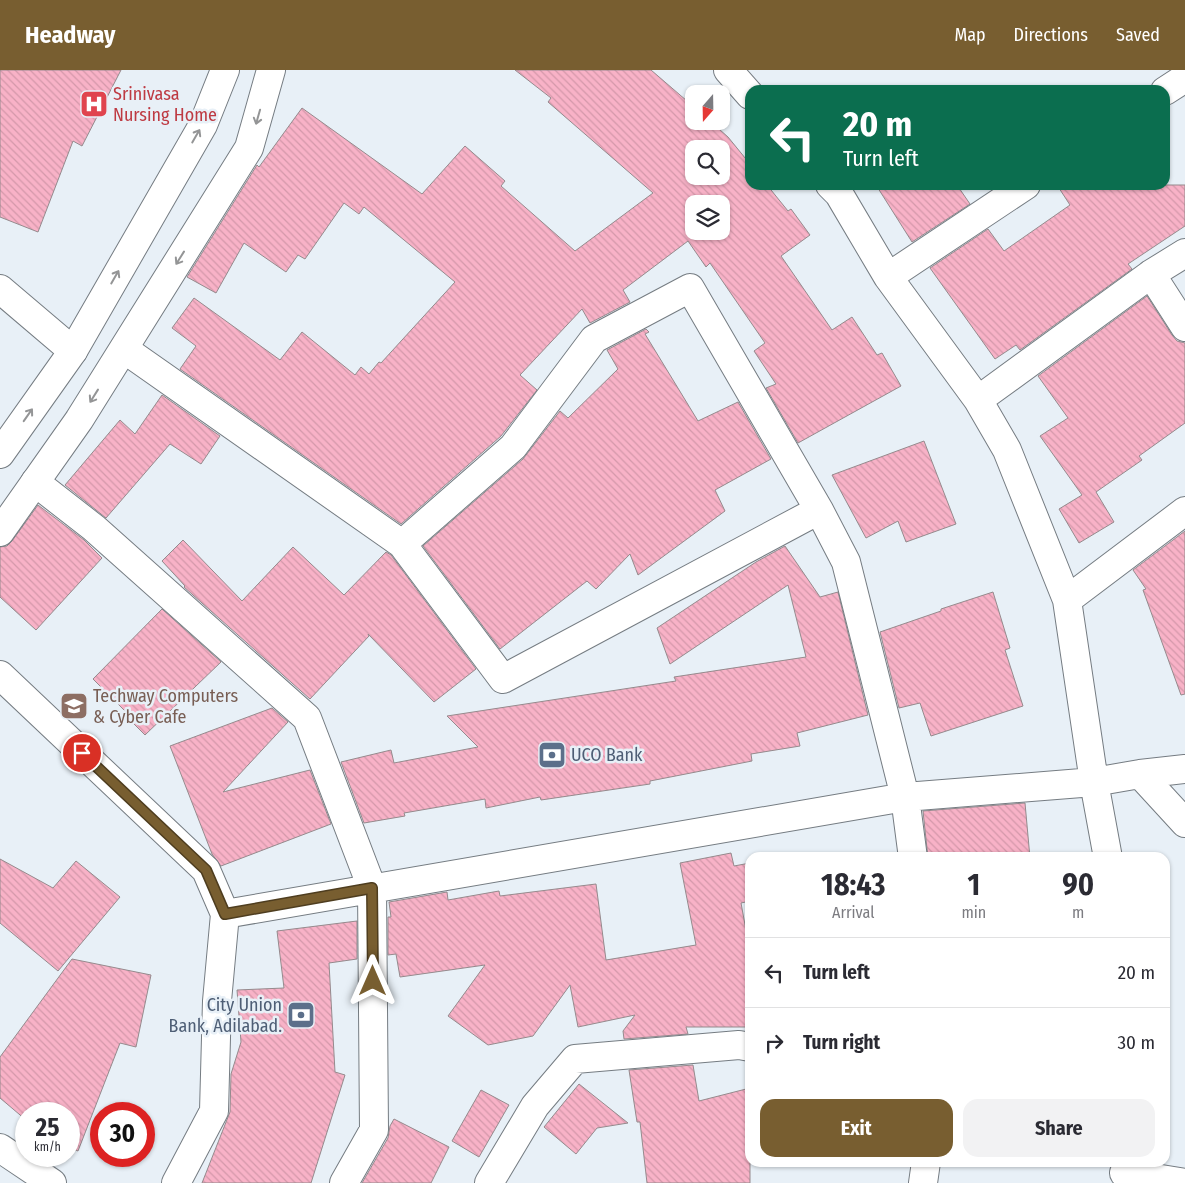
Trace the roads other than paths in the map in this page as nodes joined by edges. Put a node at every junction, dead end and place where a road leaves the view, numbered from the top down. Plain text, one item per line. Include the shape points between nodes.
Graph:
1 (225, 70) edge
2 (271, 70) edge
3 (1185, 78) edge
4 (1170, 88) edge
5 (835, 190) edge
6 (1018, 190) edge
7 (1185, 253) edge
8 (1151, 274) junction
9 (888, 277) junction
10 (0, 289) edge
11 (1185, 326) edge
12 (124, 349) junction
13 (73, 351) junction
14 (978, 400) junction
15 (0, 454) edge
16 (35, 482) junction
17 (818, 510) junction
18 (1185, 511) edge
19 (0, 532) edge
20 (402, 544) junction
21 (1067, 600) junction
22 (0, 675) edge
23 (1185, 769) edge
24 (1140, 774) junction
25 (1094, 782) junction
26 (905, 797) junction
27 (1185, 822) edge
28 (912, 852) edge
29 (1107, 852) edge
30 (372, 888) junction
31 (225, 914) junction
32 (745, 1046) edge
33 (0, 1148) edge
34 (925, 1167) edge
35 (1124, 1173) edge
36 (52, 1183) edge
37 (176, 1183) edge
38 (344, 1183) edge
39 (489, 1183) edge
40 (923, 1183) edge
41 (1185, 1183) edge

13 -> 1 street via 203,125
2 -> 12 street via 249,148
3 - 4 street
5 - 9 street
6 - 9 street
7 - 8 street
8 - 11 street
8 - 14 street
9 - 14 street
10 - 13 street
12 -> 16 street
12 - 20 street
15 -> 13 street
14 - 21 street via 1007,450
16 - 19 street
16 - 30 street via 94,528 307,718
17 - 20 street via 503,680
17 - 20 street via 690,288 594,339 513,447
17 - 26 street via 846,562
18 - 21 street
21 - 25 street
22 - 31 street via 206,870
23 - 24 street
24 - 25 street
24 - 27 street
25 - 26 street
25 - 29 street
26 - 28 street
26 - 30 street
30 - 31 street
30 - 38 street via 374,1130
31 - 37 street via 217,1001 214,1111
32 - 39 street via 575,1059 535,1106
33 - 36 street
34 - 40 street
35 - 41 street

